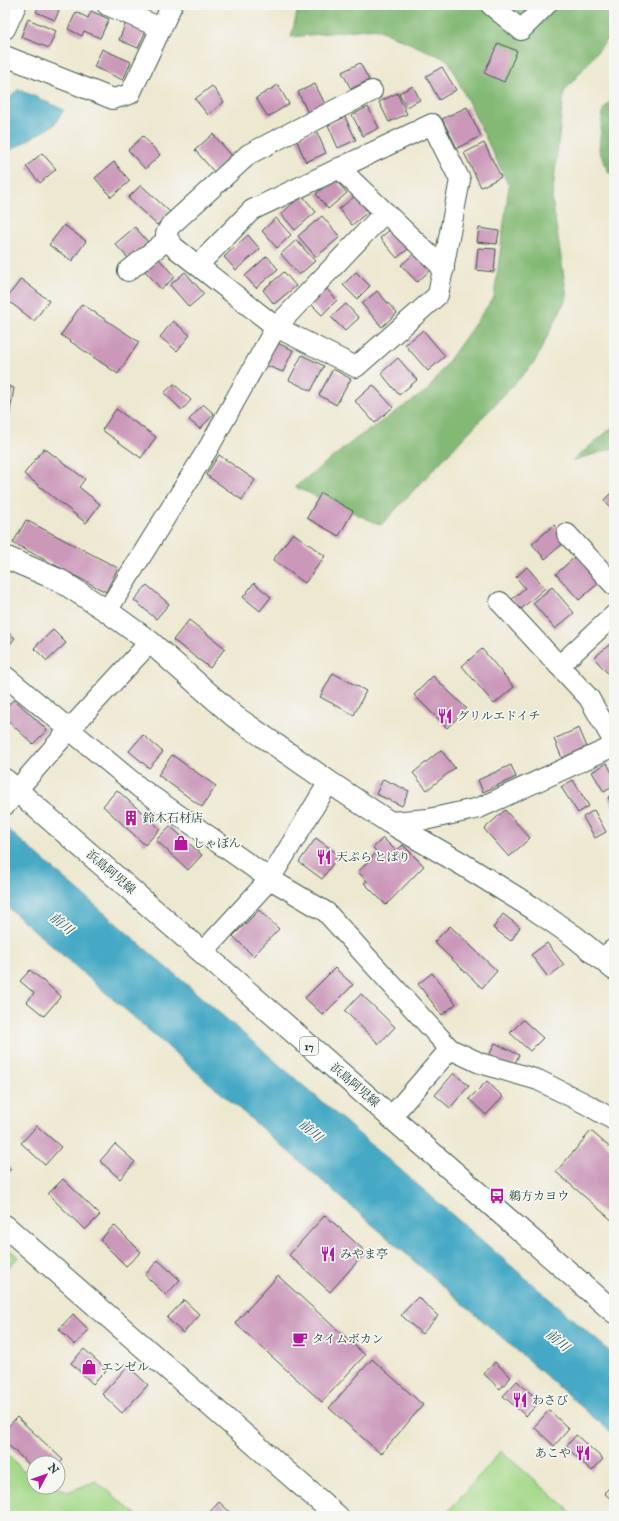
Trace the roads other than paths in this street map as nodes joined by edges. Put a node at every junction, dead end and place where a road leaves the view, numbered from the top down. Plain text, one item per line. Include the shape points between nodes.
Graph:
1 (16, 5) edge
2 (107, 5) edge
3 (172, 5) edge
4 (491, 5) edge
5 (546, 5) edge
6 (161, 28) junction
7 (5, 29) edge
8 (5, 56) edge
9 (372, 91) dead end
10 (339, 168) junction
11 (384, 212) junction
12 (168, 239) junction
13 (198, 265) junction
14 (444, 269) junction
15 (128, 271) dead end
16 (276, 327) junction
17 (567, 534) dead end
18 (5, 557) edge
19 (614, 585) edge
20 (500, 602) dead end
21 (107, 611) junction
22 (614, 615) edge
23 (150, 642) junction
24 (559, 666) junction
25 (5, 676) edge
26 (69, 730) junction
27 (614, 742) edge
28 (614, 746) edge
29 (328, 782) junction
30 (9, 791) edge
31 (389, 822) junction
32 (270, 879) junction
33 (203, 952) junction
34 (610, 959) edge
35 (450, 1049) junction
36 (391, 1117) junction
37 (614, 1120) edge
38 (5, 1226) edge
39 (614, 1312) edge
40 (337, 1516) edge

1 - 7 street
2 - 6 street
3 - 6 street
4 - 5 street via 521,30
6 - 8 street via 130,94 113,99
9 - 12 street via 249,154 170,226 166,234
10 - 11 street
10 - 13 street via 252,210
10 - 14 street via 432,124 460,180
11 - 14 street
11 - 16 street
12 - 13 street via 174,247
12 - 15 street
13 - 16 street
14 - 16 street via 438,295 356,367
16 - 21 street via 209,447
17 - 19 street
18 - 21 street via 61,581
20 - 24 street
21 - 23 street
22 - 24 street
23 - 26 street
23 - 29 street via 234,716
24 - 27 street via 589,698
25 - 26 street
26 - 30 street
26 - 32 street via 140,788
28 - 31 street via 479,808 429,819
29 - 31 street
29 - 32 street
30 - 33 street, 浜島阿児線 / 17
31 - 34 street via 533,908
32 - 33 street
32 - 35 street via 326,912
33 - 36 street, 浜島阿児線 / 17
35 - 36 street
35 - 37 street via 480,1063 538,1080
36 - 39 street, 浜島阿児線 / 17
38 - 40 street

